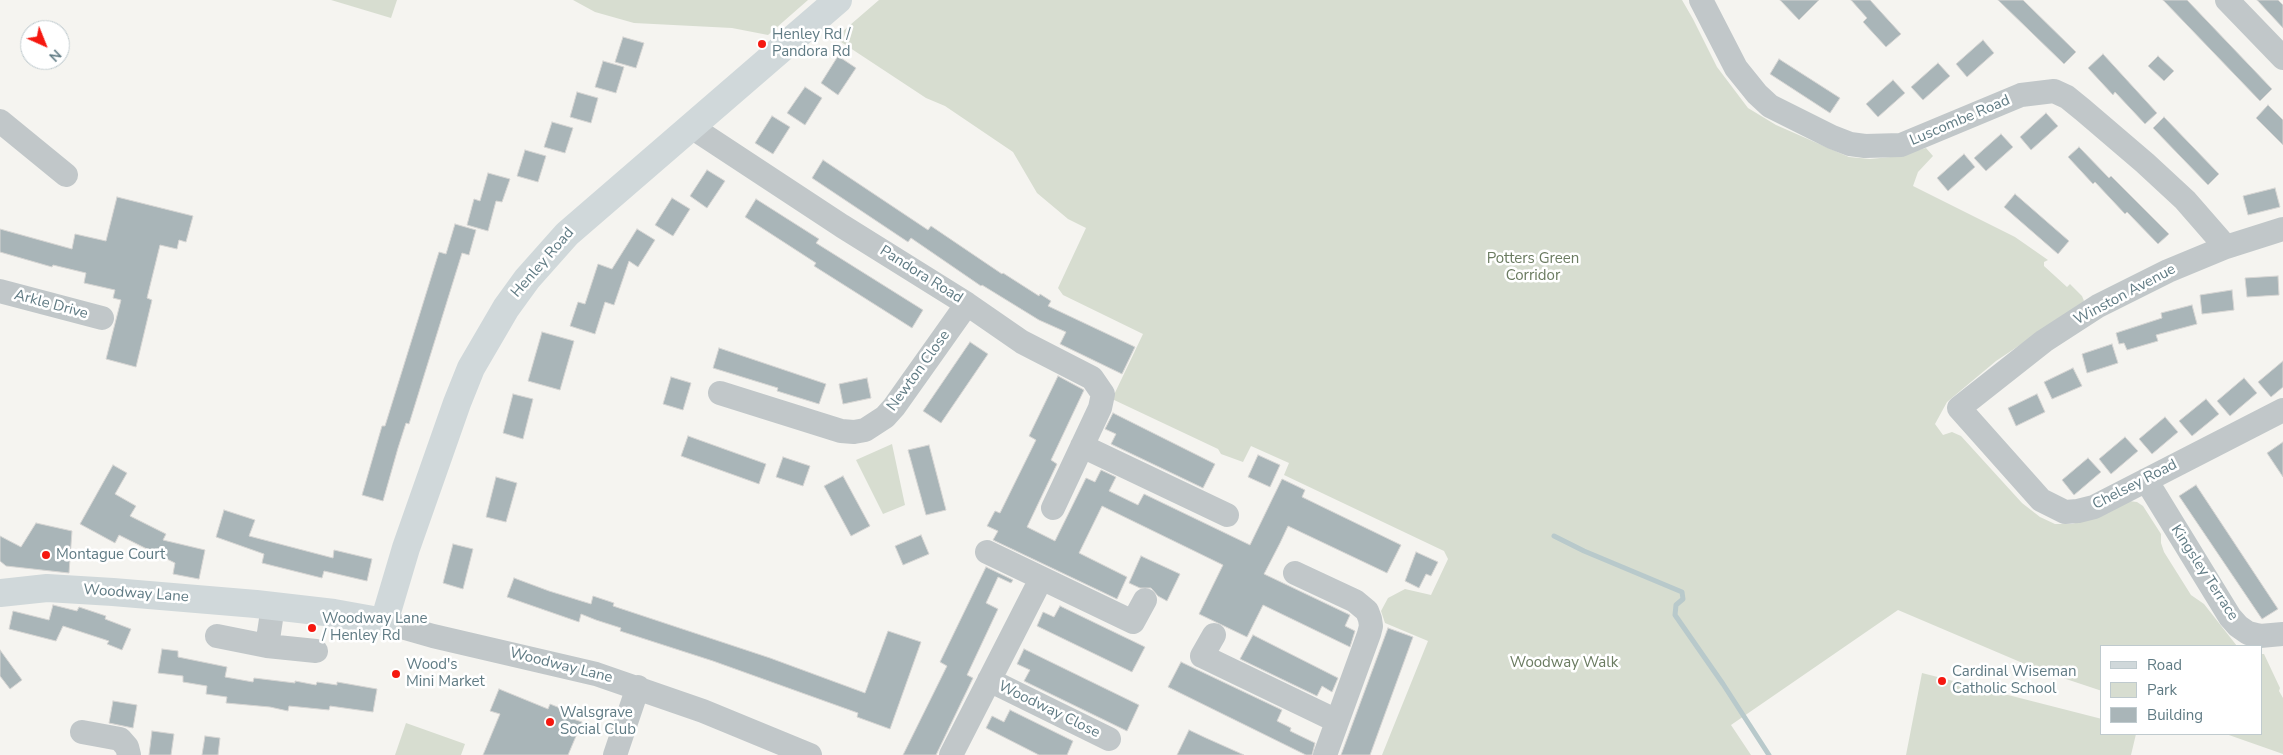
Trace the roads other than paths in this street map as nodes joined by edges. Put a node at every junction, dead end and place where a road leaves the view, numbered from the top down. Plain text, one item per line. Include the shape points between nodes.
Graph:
1 (838, 0) edge
2 (2227, 0) edge
3 (1709, 3) edge
4 (2283, 58) edge
5 (0, 121) edge
6 (690, 126) junction
7 (66, 175) dead end
8 (2283, 229) edge
9 (2226, 247) junction
10 (0, 291) edge
11 (966, 304) junction
12 (102, 318) dead end
13 (720, 393) dead end
14 (1959, 408) joint
15 (2283, 410) edge
16 (1082, 446) junction
17 (2146, 480) junction
18 (1052, 508) dead end
19 (1228, 515) dead end
20 (987, 552) dead end
21 (1295, 573) dead end
22 (1041, 579) junction
23 (0, 593) edge
24 (1145, 600) dead end
25 (273, 606) junction
26 (384, 622) junction
27 (2283, 634) edge
28 (1214, 635) dead end
29 (216, 636) dead end
30 (267, 646) junction
31 (316, 651) dead end
32 (988, 680) junction
33 (638, 687) junction
34 (1337, 721) junction
35 (82, 732) dead end
36 (1109, 739) dead end
37 (129, 755) edge
38 (615, 755) edge
39 (810, 755) edge
40 (951, 755) edge
41 (1325, 755) edge

1 - 6 main road, Henley Road
2 - 4 street
3 - 9 street, Luscombe Road via 1736,68 1757,94 1770,106 1832,137 1850,144 1901,145 2020,95 2054,92 2067,97 2178,194
5 - 7 street
6 - 11 street, Pandora Road
6 - 26 main road, Henley Road via 566,234 527,279 488,335 457,403 406,548
8 - 9 street, Winston Avenue
9 - 14 street, Winston Avenue via 2098,306 2036,347
10 - 12 street, Arkle Drive
11 - 13 street, Newton Close via 894,407 864,430 841,431
11 - 16 street, Pandora Road via 1022,342 1098,384 1103,394 1100,408
14 - 17 street, Chelsey Road via 2041,500 2052,507 2065,512 2094,507
15 - 17 street, Chelsey Road
16 - 18 street, Pandora Road
16 - 19 street
17 - 27 street, Kingsley Terrace via 2238,626 2260,636
20 - 22 street
21 - 34 street via 1355,601 1367,611 1370,619 1369,634
22 - 24 street via 1133,622
22 - 32 street, Woodway Close
23 - 25 main road, Woodway Lane via 47,588
25 - 26 main road, Woodway Lane
25 - 30 street
26 - 33 street, Woodway Lane
28 - 34 street via 1202,656
29 - 30 street
30 - 31 street
32 - 36 street, Woodway Close
32 - 40 street, Woodway Close
33 - 38 street
33 - 39 street, Woodway Lane
34 - 41 street
35 - 37 street via 120,739 128,746

